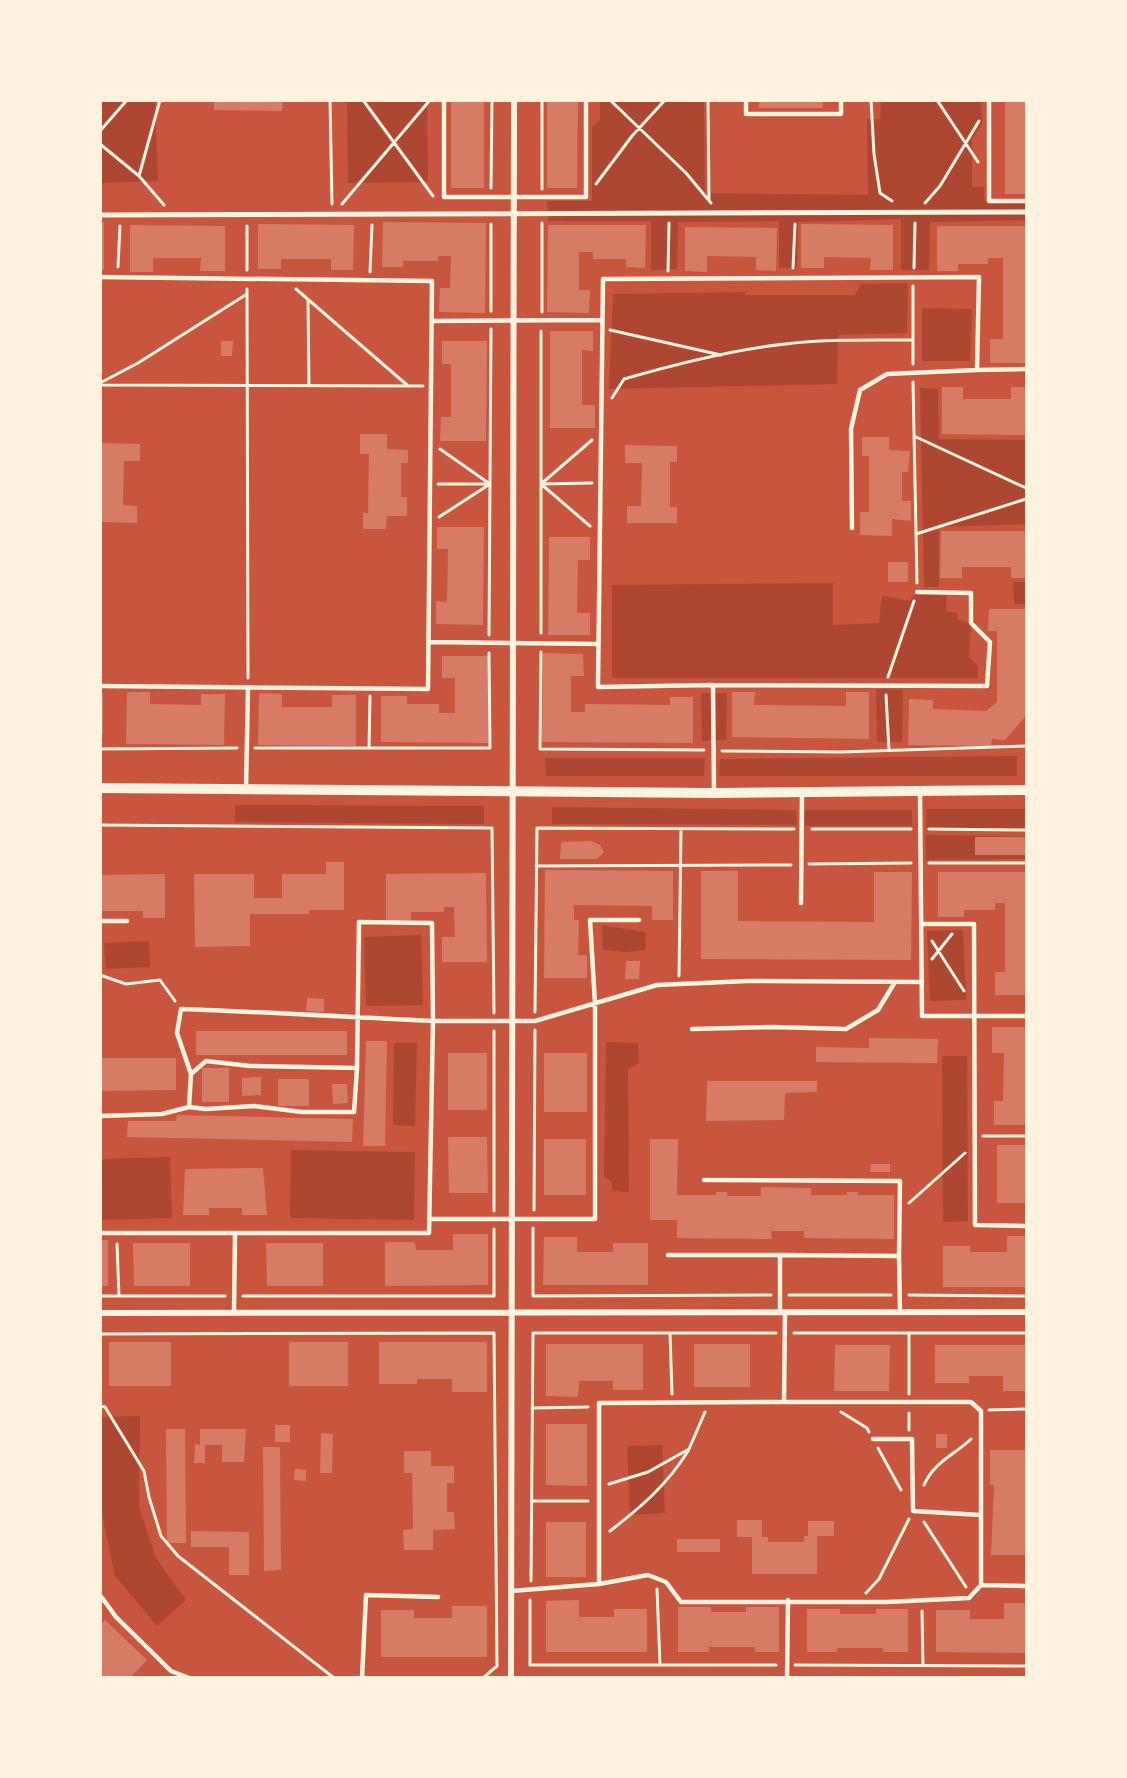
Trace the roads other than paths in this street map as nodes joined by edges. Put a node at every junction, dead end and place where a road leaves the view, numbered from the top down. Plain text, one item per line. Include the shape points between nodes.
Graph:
1 (444, 100) edge
2 (514, 100) edge
3 (586, 100) edge
4 (746, 100) edge
5 (841, 100) edge
6 (989, 103) edge
7 (514, 197) junction
8 (1026, 201) edge
9 (1026, 212) edge
10 (514, 214) junction
11 (100, 215) edge
12 (100, 277) edge
13 (513, 320) junction
14 (602, 320) junction
15 (432, 321) junction
16 (1026, 369) edge
17 (977, 370) junction
18 (852, 528) dead end
19 (917, 592) road end
20 (429, 642) junction
21 (513, 643) junction
22 (598, 644) junction
23 (713, 685) junction
24 (100, 686) edge
25 (248, 687) junction
26 (100, 788) edge
27 (246, 789) junction
28 (1026, 790) edge
29 (513, 791) junction
30 (920, 792) junction
31 (714, 793) junction
32 (802, 793) junction
33 (801, 903) dead end
34 (639, 920) dead end
35 (100, 921) edge
36 (127, 921) dead end
37 (922, 924) junction
38 (895, 982) junction
39 (921, 982) junction
40 (595, 1004) junction
41 (974, 1016) junction
42 (1026, 1016) edge
43 (360, 1017) junction
44 (433, 1021) junction
45 (513, 1023) junction
46 (692, 1029) dead end
47 (357, 1068) junction
48 (191, 1074) junction
49 (189, 1107) junction
50 (100, 1116) edge
51 (704, 1180) dead end
52 (429, 1219) junction
53 (512, 1219) junction
54 (1026, 1226) edge
55 (100, 1233) edge
56 (235, 1233) junction
57 (668, 1255) dead end
58 (780, 1255) junction
59 (899, 1256) junction
60 (512, 1312) junction
61 (782, 1312) junction
62 (900, 1312) junction
63 (1026, 1312) edge
64 (100, 1313) edge
65 (234, 1313) junction
66 (784, 1402) junction
67 (873, 1439) dead end
68 (981, 1515) junction
69 (599, 1584) junction
70 (981, 1585) junction
71 (1026, 1586) edge
72 (512, 1591) junction
73 (100, 1595) edge
74 (438, 1597) dead end
75 (788, 1600) junction
76 (171, 1671) junction
77 (165, 1677) edge
78 (189, 1677) edge
79 (362, 1677) edge
80 (512, 1677) edge
81 (787, 1677) edge

1 - 7 lane via 444,197
2 - 7 street
3 - 7 lane via 586,197
4 - 5 lane via 746,114 841,114
6 - 8 lane via 989,201
7 - 10 street
9 - 10 street
10 - 11 street
10 - 13 street
12 - 15 lane via 432,281
13 - 14 lane
13 - 15 lane
13 - 21 street
14 - 17 lane via 603,279 979,276
14 - 22 lane
15 - 20 lane
16 - 17 lane
17 - 18 lane via 887,374 860,390 851,429
19 - 23 lane via 971,593 971,623 990,642 987,686
20 - 21 lane
20 - 25 lane via 428,689
21 - 22 lane
21 - 29 street
22 - 23 lane via 598,687
23 - 31 lane
24 - 25 lane
25 - 27 lane
26 - 27 street
27 - 29 street
28 - 30 street
29 - 31 street
29 - 45 street
30 - 32 street
30 - 37 lane
31 - 32 street
32 - 33 lane
34 - 40 lane via 590,920
35 - 36 lane
37 - 39 lane
37 - 41 lane via 974,924
38 - 39 lane
38 - 40 lane via 657,985
38 - 46 lane via 878,1010 846,1029
39 - 41 lane via 921,1016
40 - 45 lane via 535,1021
40 - 53 lane via 595,1219
41 - 42 lane
41 - 54 lane via 975,1225
43 - 44 lane
43 - 44 lane via 359,922 432,923
43 - 47 lane
43 - 48 lane via 181,1009 177,1033
44 - 45 lane
44 - 52 lane
45 - 53 street
47 - 48 lane via 206,1061
47 - 49 lane via 354,1112
48 - 49 lane
49 - 50 lane via 162,1114
51 - 59 lane via 900,1180
52 - 53 lane
52 - 56 lane via 429,1233
53 - 60 street
55 - 56 lane
56 - 65 lane
57 - 58 lane
58 - 59 lane
58 - 61 lane
59 - 62 lane
60 - 61 street
60 - 65 street
60 - 72 street
61 - 62 street
61 - 66 lane
62 - 63 street
64 - 65 street
66 - 68 lane via 971,1402 981,1411
66 - 69 lane via 599,1403
67 - 68 lane via 912,1439 913,1511
68 - 70 lane
69 - 72 lane
69 - 75 lane via 648,1575 666,1582 681,1602
70 - 71 lane
70 - 75 lane via 969,1598
72 - 80 street
73 - 76 lane via 116,1617
74 - 79 lane via 366,1595
75 - 81 lane
76 - 77 lane
76 - 78 lane

